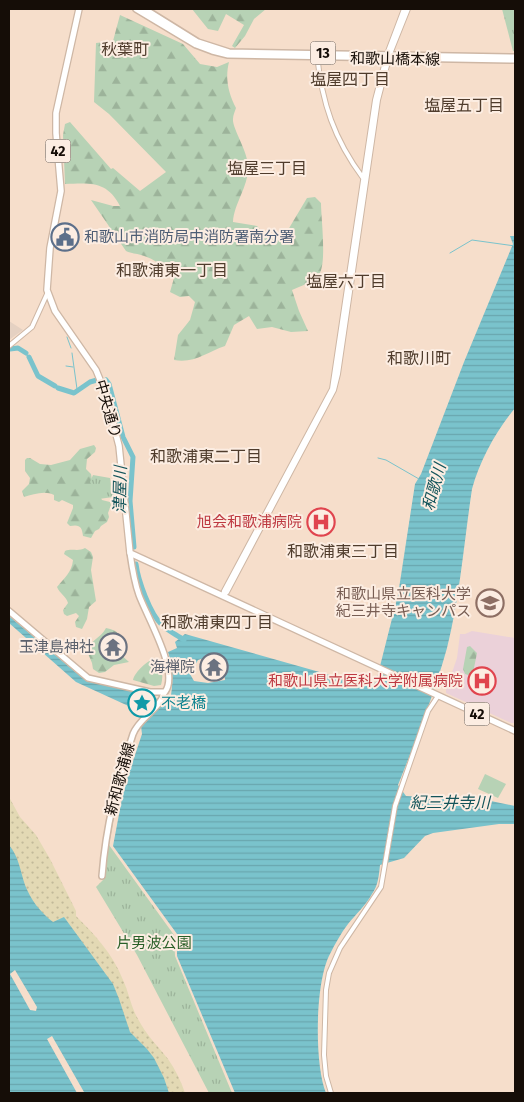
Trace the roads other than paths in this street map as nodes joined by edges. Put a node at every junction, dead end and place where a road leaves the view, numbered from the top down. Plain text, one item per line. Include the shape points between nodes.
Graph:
1 (79, 9) edge
2 (136, 9) edge
3 (145, 9) edge
4 (406, 9) edge
5 (317, 56) junction
6 (387, 57) junction
7 (514, 59) edge
8 (364, 180) junction
9 (48, 294) junction
10 (9, 346) edge
11 (130, 553) junction
12 (223, 596) junction
13 (9, 611) edge
14 (164, 693) junction
15 (436, 695) junction
16 (515, 731) edge
17 (102, 876) dead end
18 (331, 1093) edge

1 - 9 highway, 中央通り / 42 via 56,113 61,191 48,264
2 - 5 main road, 和歌山橋本線 / 13 via 190,42 218,53 247,57
3 - 5 main road, 和歌山橋本線 / 13 via 191,39 219,50
4 - 6 street
5 - 6 main road, 和歌山橋本線 / 13
5 - 8 street via 329,118 350,162
6 - 7 main road, 和歌山橋本線 / 13
6 - 8 street
8 - 12 street via 334,390
9 - 10 street via 32,326
9 - 11 highway, 中央通り / 42 via 70,334 99,374 106,392 119,446
11 - 12 highway, 42
11 - 14 main road, 新和歌浦線 via 138,593 169,669 168,689
12 - 15 highway, 42
13 - 14 main road via 88,678
14 - 17 main road, 新和歌浦線 via 133,734 113,798
15 - 16 highway, 42
15 - 18 street via 395,806 382,883 334,958 329,973 324,1055

